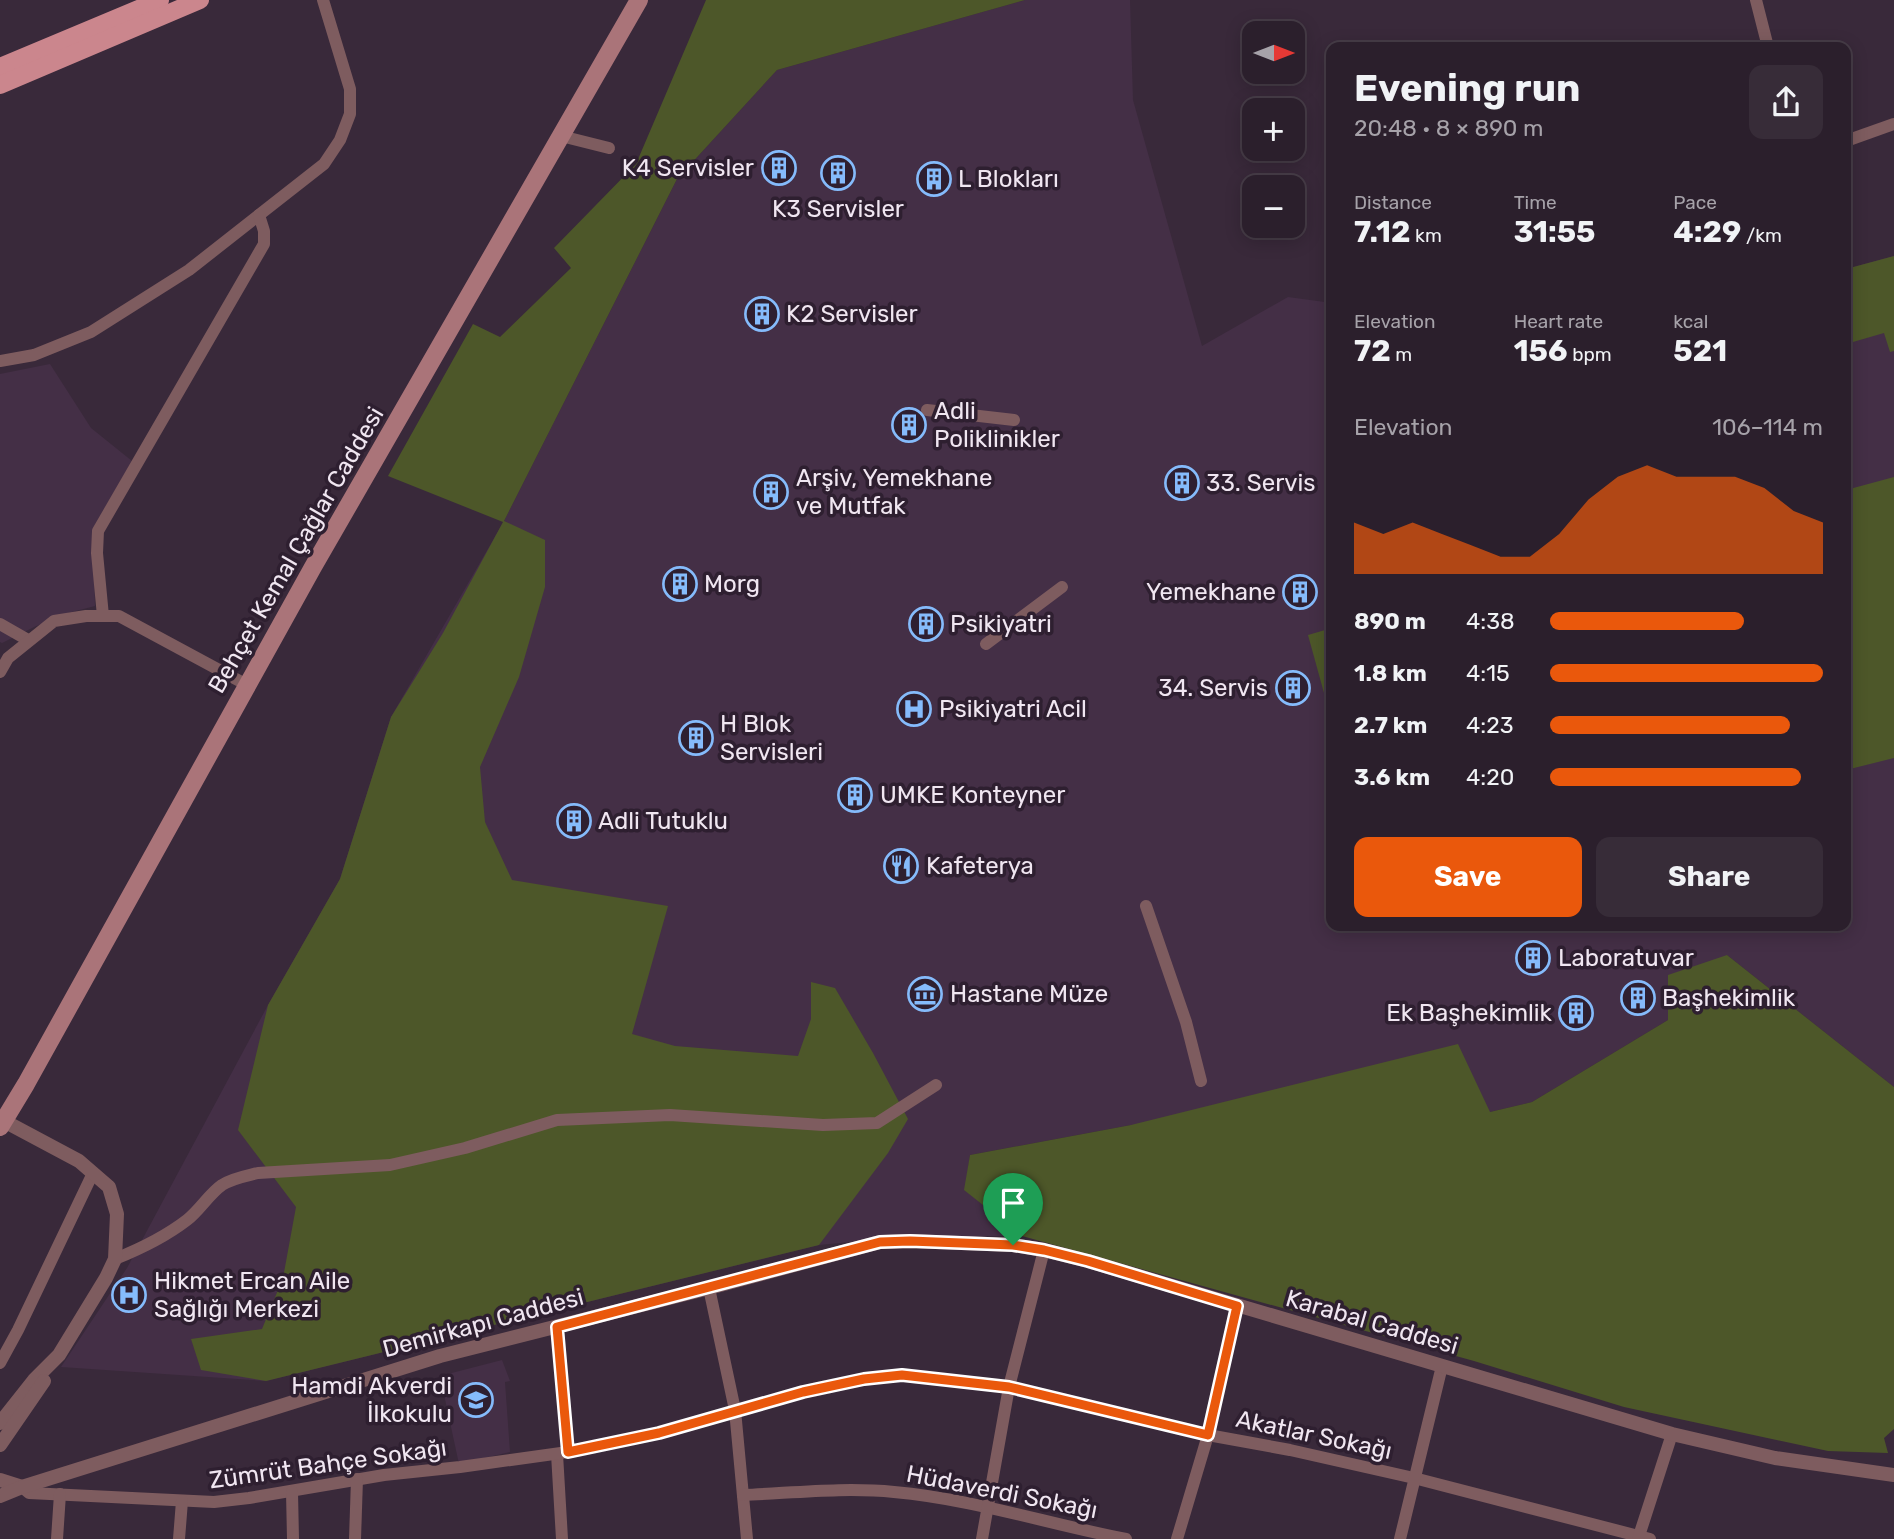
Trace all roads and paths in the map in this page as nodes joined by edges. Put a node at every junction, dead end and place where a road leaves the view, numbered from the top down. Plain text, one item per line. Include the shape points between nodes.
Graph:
1 (160, 0) edge
2 (200, 0) edge
3 (323, 0) edge
4 (639, 0) edge
5 (1756, 0) edge
6 (1767, 42) edge
7 (0, 67) edge
8 (0, 85) edge
9 (1894, 124) edge
10 (561, 136) junction
11 (1851, 139) edge
12 (609, 148) dead end
13 (259, 215) junction
14 (0, 361) edge
15 (927, 410) dead end
16 (1014, 420) dead end
17 (1062, 587) dead end
18 (103, 616) junction
19 (0, 624) edge
20 (28, 640) junction
21 (986, 643) dead end
22 (0, 671) edge
23 (247, 685) junction
24 (1146, 906) dead end
25 (1201, 1081) dead end
26 (936, 1085) dead end
27 (1, 1122) edge
28 (93, 1173) junction
29 (880, 1242) joint
30 (1044, 1250) junction
31 (114, 1259) junction
32 (709, 1287) junction
33 (1237, 1306) junction
34 (557, 1327) junction
35 (59, 1355) junction
36 (0, 1363) edge
37 (1442, 1366) junction
38 (1009, 1387) junction
39 (735, 1410) junction
40 (0, 1423) edge
41 (1672, 1434) junction
42 (1208, 1435) junction
43 (0, 1445) edge
44 (563, 1453) junction
45 (1894, 1466) edge
46 (1849, 1467) junction
47 (1894, 1475) edge
48 (1414, 1478) junction
49 (357, 1479) junction
50 (0, 1480) edge
51 (22, 1487) junction
52 (292, 1492) junction
53 (60, 1494) junction
54 (0, 1495) edge
55 (743, 1495) junction
56 (181, 1501) junction
57 (987, 1506) junction
58 (1642, 1538) edge
59 (57, 1539) edge
60 (179, 1539) edge
61 (293, 1539) edge
62 (355, 1539) edge
63 (562, 1539) edge
64 (747, 1539) edge
65 (982, 1539) edge
66 (1126, 1539) edge
67 (1177, 1539) edge
68 (1400, 1539) edge

1 - 7 main road
2 - 8 main road
3 - 13 street via 350,89 350,114 324,164
4 - 10 main road, Behçet Kemal Çağlar Caddesi
5 - 6 street
9 - 11 street
10 - 12 street
10 - 23 main road, Behçet Kemal Çağlar Caddesi
13 - 14 street via 189,270 91,332 34,355
13 - 18 street via 264,244 99,531
15 - 16 street
17 - 21 street
18 - 20 street via 54,621
18 - 23 street via 118,616
19 - 20 street
20 - 22 street
23 - 27 main road, Behçet Kemal Çağlar Caddesi
24 - 25 street
26 - 31 street via 877,1123 823,1125 670,1115 557,1121 390,1165 258,1173 221,1186 183,1223
27 - 28 street via 79,1161
28 - 31 street via 109,1187 117,1214
28 - 36 street
29 - 30 street, Karabal Caddesi via 961,1242
29 - 32 street, Demirkapı Caddesi
30 - 33 street, Karabal Caddesi
30 - 38 street
31 - 35 street
32 - 34 street, Demirkapı Caddesi
32 - 39 street
33 - 37 street, Karabal Caddesi
33 - 42 street
34 - 44 street
34 - 51 street, Demirkapı Caddesi via 440,1356
35 - 40 street
35 - 43 street
37 - 41 street, Karabal Caddesi
37 - 48 street
38 - 39 street, Akatlar Sokağı via 902,1375 815,1389
38 - 42 street, Akatlar Sokağı
38 - 57 street
39 - 44 street, Akatlar Sokağı via 659,1433
39 - 55 street
41 - 46 street, Karabal Caddesi via 1775,1458
41 - 58 street
42 - 48 street, Akatlar Sokağı
42 - 67 street
44 - 49 street, Zümrüt Bahçe Sokağı
44 - 63 street
45 - 46 street, Karabal Caddesi
46 - 47 street, Karabal Caddesi
48 - 58 street, Akatlar Sokağı
48 - 68 street
49 - 52 street, Zümrüt Bahçe Sokağı
49 - 62 street
50 - 51 street
51 - 53 street, Zümrüt Bahçe Sokağı via 29,1493
51 - 54 street, Demirkapı Caddesi
52 - 56 street, Zümrüt Bahçe Sokağı via 214,1502
52 - 61 street
53 - 56 street, Zümrüt Bahçe Sokağı
53 - 59 street
55 - 57 street, Hüdaverdi Sokağı via 893,1492
55 - 64 street
56 - 60 street
57 - 65 street
57 - 66 street, Hüdaverdi Sokağı

